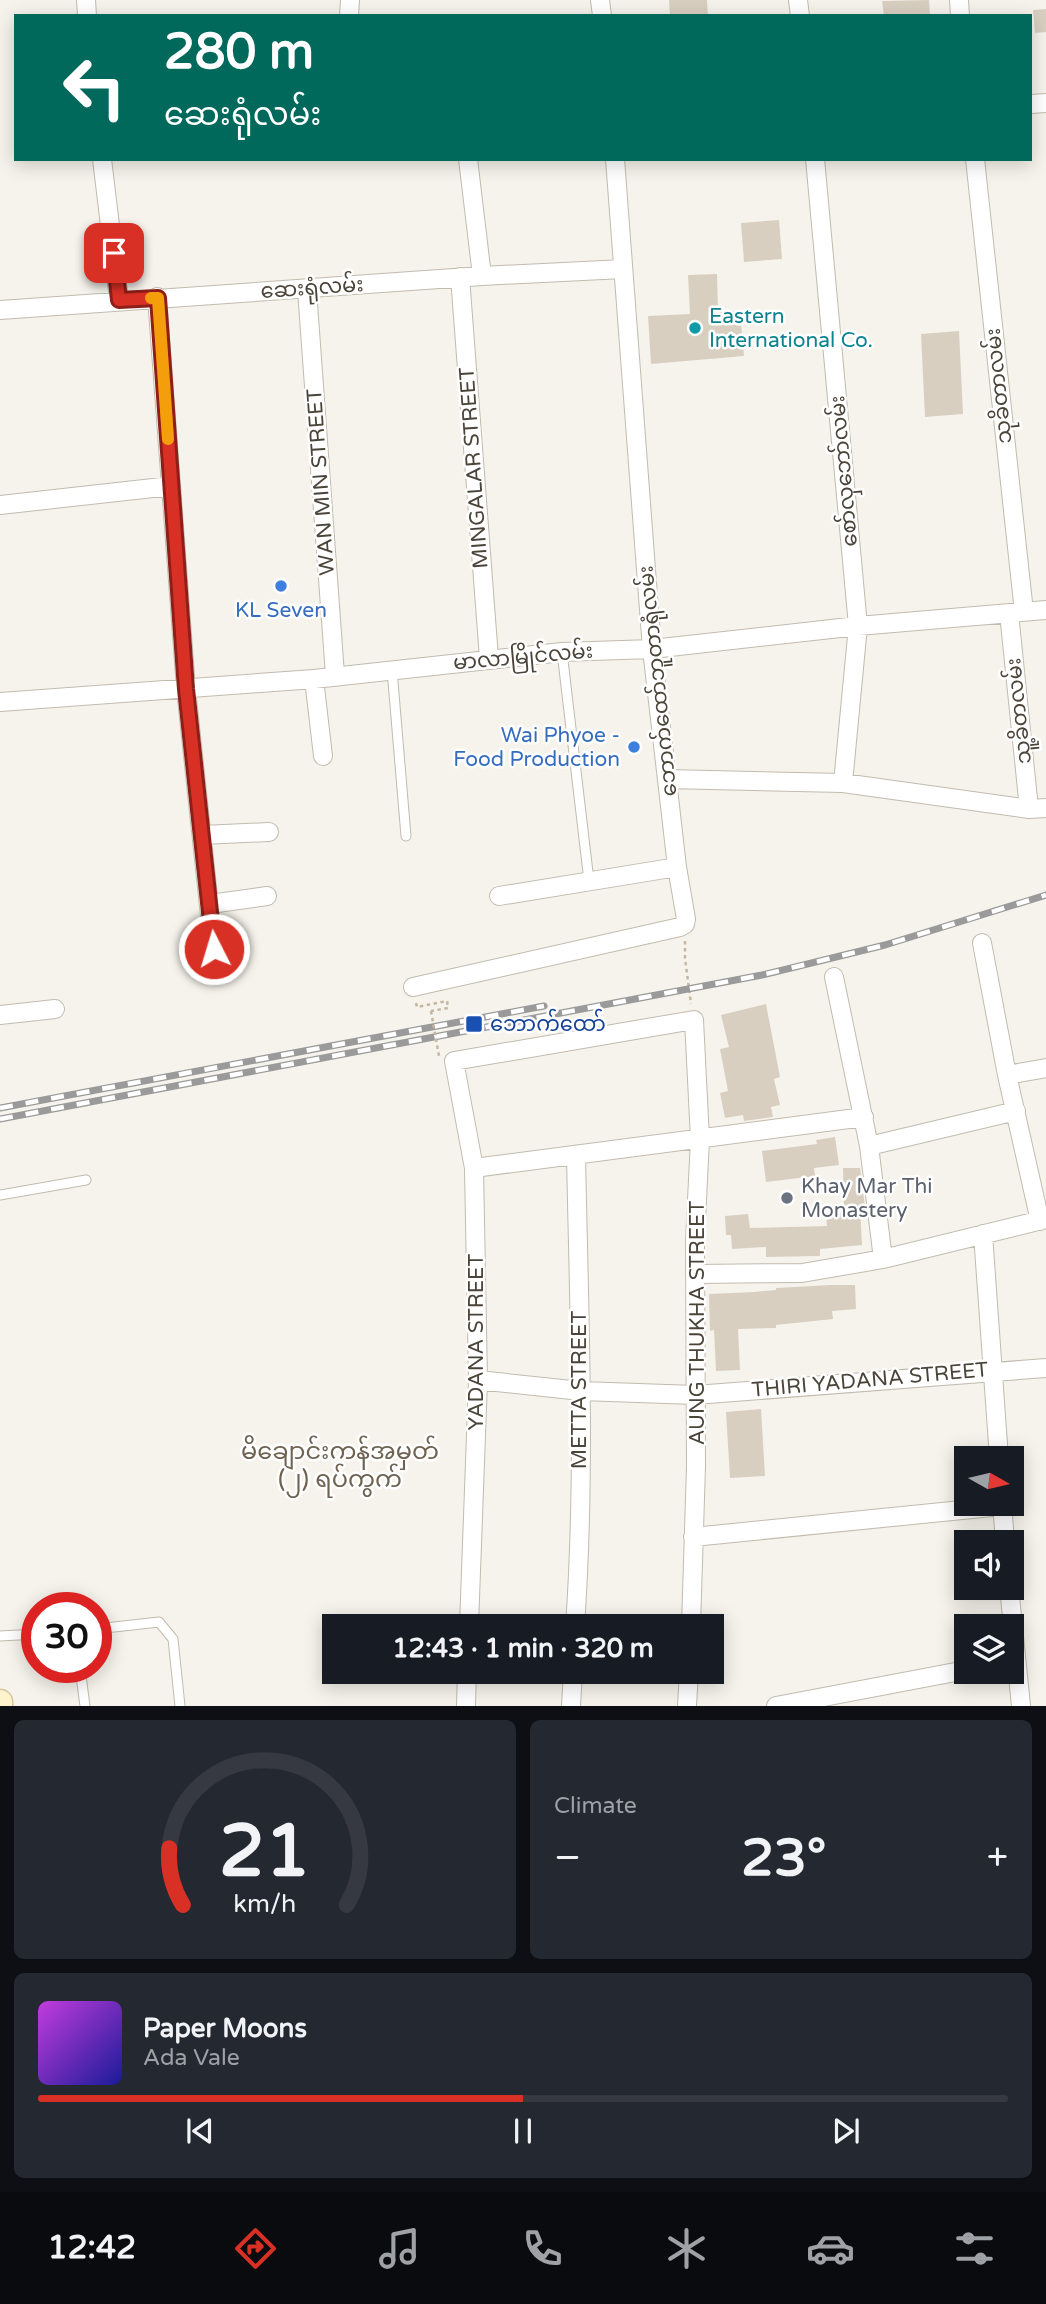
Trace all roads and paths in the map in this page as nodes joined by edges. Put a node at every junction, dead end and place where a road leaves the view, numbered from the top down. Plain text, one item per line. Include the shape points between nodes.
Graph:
1 (103, 161) edge
2 (468, 161) edge
3 (615, 161) edge
4 (815, 161) edge
5 (975, 161) edge
6 (623, 269) junction
7 (482, 276) junction
8 (460, 277) junction
9 (307, 290) junction
10 (158, 298) junction
11 (119, 300) junction
12 (0, 310) edge
13 (171, 486) junction
14 (0, 505) edge
15 (1046, 610) edge
16 (1016, 612) junction
17 (858, 626) junction
18 (652, 649) junction
19 (562, 652) junction
20 (489, 659) junction
21 (392, 669) junction
22 (335, 675) junction
23 (314, 679) junction
24 (186, 689) junction
25 (0, 702) edge
26 (323, 756) dead end
27 (667, 779) junction
28 (843, 783) junction
29 (1038, 809) edge
30 (269, 832) dead end
31 (202, 835) junction
32 (406, 836) dead end
33 (677, 867) junction
34 (589, 881) junction
35 (267, 896) dead end
36 (499, 896) dead end
37 (210, 904) junction
38 (685, 924) junction
39 (982, 943) dead end
40 (216, 972) dead end
41 (834, 977) dead end
42 (414, 987) dead end
43 (448, 1008) dead end
44 (55, 1009) dead end
45 (0, 1015) edge
46 (694, 1020) junction
47 (447, 1058) junction
48 (1046, 1068) edge
49 (1007, 1075) junction
50 (1016, 1111) junction
51 (864, 1117) junction
52 (700, 1139) junction
53 (869, 1146) junction
54 (576, 1155) junction
55 (474, 1168) junction
56 (86, 1180) dead end
57 (0, 1195) edge
58 (1043, 1220) edge
59 (983, 1234) junction
60 (883, 1259) junction
61 (695, 1274) junction
62 (1046, 1368) edge
63 (992, 1370) junction
64 (478, 1380) junction
65 (581, 1391) junction
66 (695, 1395) junction
67 (998, 1446) edge
68 (954, 1509) edge
69 (694, 1537) junction
70 (469, 1614) edge
71 (576, 1614) edge
72 (691, 1614) edge
73 (112, 1627) edge
74 (21, 1635) edge
75 (0, 1636) edge
76 (954, 1672) edge
77 (82, 1683) edge
78 (467, 1684) edge
79 (572, 1684) edge
80 (688, 1684) edge
81 (1018, 1684) edge
82 (85, 1706) edge
83 (180, 1706) edge
84 (466, 1706) edge
85 (571, 1706) edge
86 (687, 1706) edge
87 (776, 1706) edge
88 (1021, 1706) edge

1 - 11 street
2 - 7 street
3 - 6 street, ဘောက်ထော်ဘူတာရုံလမ်း
4 - 17 street, စော်လှဘော်လမ်း
5 - 16 street, သုခိတာလမ်း
6 - 7 street, ဆေးရုံလမ်း
6 - 18 street, ဘောက်ထော်ဘူတာရုံလမ်း
7 - 8 street, ဆေးရုံလမ်း
8 - 9 street, ဆေးရုံလမ်း
8 - 20 street, MINGALAR STREET
9 - 10 street, ဆေးရုံလမ်း
9 - 22 street, WAN MIN STREET
10 - 11 street, ဆေးရုံလမ်း
10 - 13 street
11 - 12 street, ဆေးရုံလမ်း
13 - 14 street
13 - 24 street
15 - 16 street, မာလာမြိုင်လမ်း
16 - 17 street, မာလာမြိုင်လမ်း
16 - 29 street, သူ့ခိတလမ်း
17 - 18 street, မာလာမြိုင်လမ်း
17 - 28 street, စော်လှဘော်လမ်း
18 - 19 street, မာလာမြိုင်လမ်း
18 - 27 street, ဘောက်ထော်ဘူတာရုံလမ်း
19 - 20 street, မာလာမြိုင်လမ်း
19 - 34 lane
20 - 21 street, မာလာမြိုင်လမ်း
21 - 22 street, မာလာမြိုင်လမ်း
21 - 32 lane
22 - 23 street, မာလာမြိုင်လမ်း
23 - 24 street, မာလာမြိုင်လမ်း
23 - 26 street
24 - 25 street, မာလာမြိုင်လမ်း
24 - 31 street
27 - 28 street
27 - 33 street, ဘောက်ထော်ဘူတာရုံလမ်း
28 - 29 street
30 - 31 street
31 - 37 street
33 - 34 street
33 - 38 street, ဘောက်ထော်ဘူတာရုံလမ်း
34 - 36 street
35 - 37 street
37 - 40 street
38 - 42 street
38 - 46 path
39 - 49 street
41 - 51 street
43 - 47 path, bridge via 431,1011
44 - 45 street
46 - 47 street
46 - 52 street, AUNG THUKHA STREET
47 - 55 street, YADANA STREET
48 - 49 street
49 - 50 street
50 - 53 street
50 - 58 street
51 - 52 street
51 - 53 street
52 - 54 street
52 - 61 street, AUNG THUKHA STREET
53 - 60 street
54 - 55 street
54 - 65 street, METTA STREET
55 - 64 street, YADANA STREET
56 - 57 lane
58 - 59 street
59 - 60 street
59 - 63 street
60 - 61 street via 802,1273
61 - 66 street, AUNG THUKHA STREET
62 - 63 street, THIRI YADANA STREET
63 - 66 street, THIRI YADANA STREET
63 - 67 street
64 - 65 street, THIRI YADANA STREET
64 - 70 street, YADANA STREET
65 - 66 street, THIRI YADANA STREET
65 - 71 street, METTA STREET
66 - 69 street, AUNG THUKHA STREET
68 - 69 street
69 - 72 street, AUNG THUKHA STREET
73 - 83 lane via 159,1622 173,1639
74 - 75 lane
76 - 87 street
77 - 82 lane
78 - 84 street
79 - 85 street
80 - 86 street
81 - 88 street

